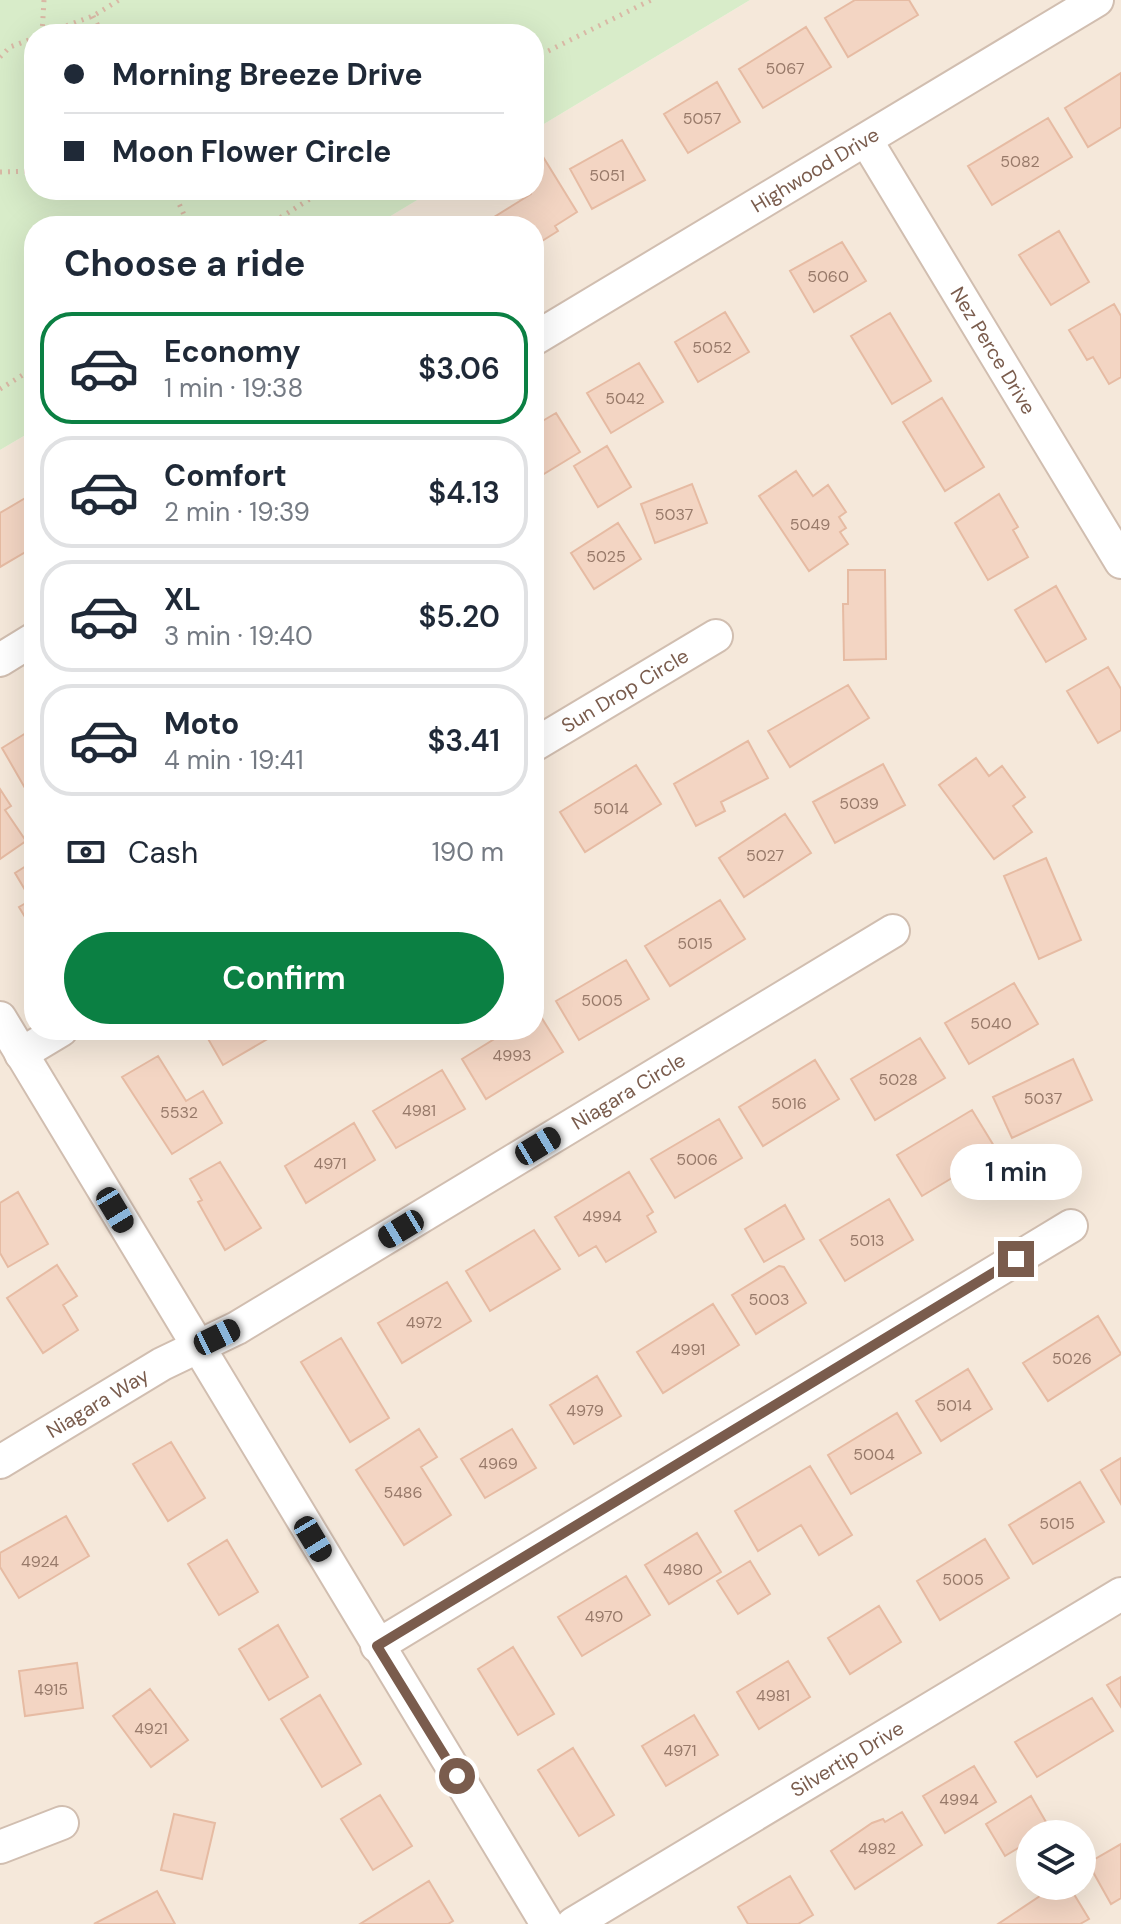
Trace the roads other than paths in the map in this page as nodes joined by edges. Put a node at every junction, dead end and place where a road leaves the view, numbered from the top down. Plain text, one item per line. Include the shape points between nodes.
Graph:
1 (1097, 0) edge
2 (866, 140) junction
3 (544, 333) edge
4 (1121, 562) edge
5 (716, 636) dead end
6 (24, 645) edge
7 (0, 660) edge
8 (544, 739) edge
9 (893, 931) dead end
10 (0, 1018) edge
11 (44, 1040) edge
12 (21, 1054) junction
13 (1071, 1226) dead end
14 (197, 1347) junction
15 (0, 1462) edge
16 (1121, 1594) edge
17 (377, 1646) junction
18 (62, 1823) dead end
19 (0, 1847) edge
20 (547, 1924) edge
21 (573, 1924) edge

1 - 2 street, Highwood Drive
2 - 3 street, Highwood Drive
2 - 4 street, Nez Perce Drive
5 - 8 street, Sun Drop Circle
6 - 7 street
9 - 14 street, Niagara Circle via 251,1320
10 - 12 street
11 - 12 street
12 - 14 street
13 - 17 street
14 - 15 street, Niagara Way
14 - 17 street
16 - 21 street, Silvertip Drive
17 - 20 street
18 - 19 street

